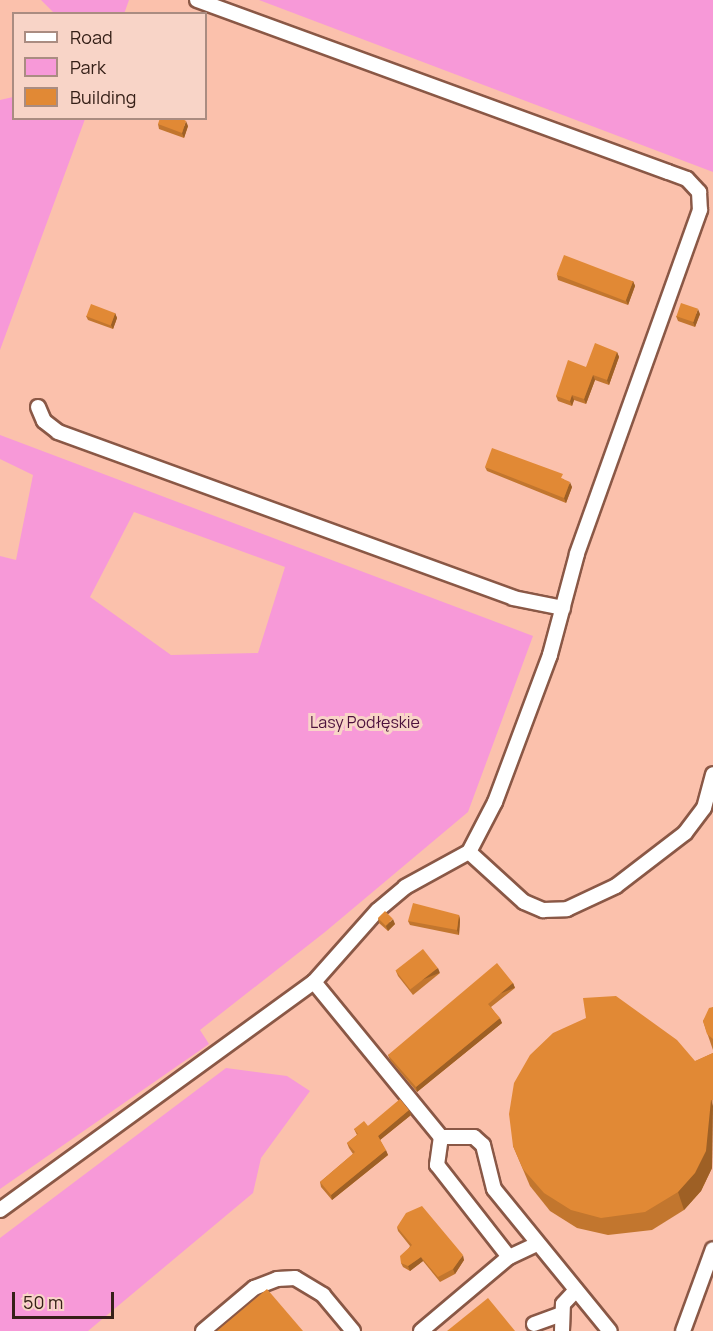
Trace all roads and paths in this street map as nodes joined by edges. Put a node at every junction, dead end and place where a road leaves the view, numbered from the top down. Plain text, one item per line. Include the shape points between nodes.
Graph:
1 (197, 0) edge
2 (38, 407) dead end
3 (563, 608) junction
4 (713, 774) edge
5 (469, 852) junction
6 (314, 982) junction
7 (441, 1137) junction
8 (0, 1210) edge
9 (537, 1244) junction
10 (713, 1250) edge
11 (509, 1257) junction
12 (708, 1282) edge
13 (576, 1290) junction
14 (561, 1314) junction
15 (534, 1324) dead end
16 (203, 1331) edge
17 (354, 1331) edge
18 (422, 1331) edge
19 (562, 1331) edge
20 (610, 1331) edge
21 (683, 1331) edge

1 - 3 lane via 687,179 699,192 700,210 577,554
2 - 3 lane via 45,421 58,432 513,598
3 - 5 lane via 550,655 495,802
4 - 5 lane via 704,808 685,832 616,886 567,909 543,910 524,902
5 - 6 lane via 405,887 378,910
6 - 7 lane
6 - 8 lane
7 - 9 lane via 474,1137 483,1145 494,1190
7 - 11 lane via 437,1165
9 - 11 lane
9 - 13 lane
10 - 12 lane
11 - 18 lane
12 - 21 lane
13 - 14 lane via 563,1304
13 - 20 lane
14 - 15 lane
14 - 19 lane
16 - 17 lane via 254,1288 277,1279 295,1278 323,1295

